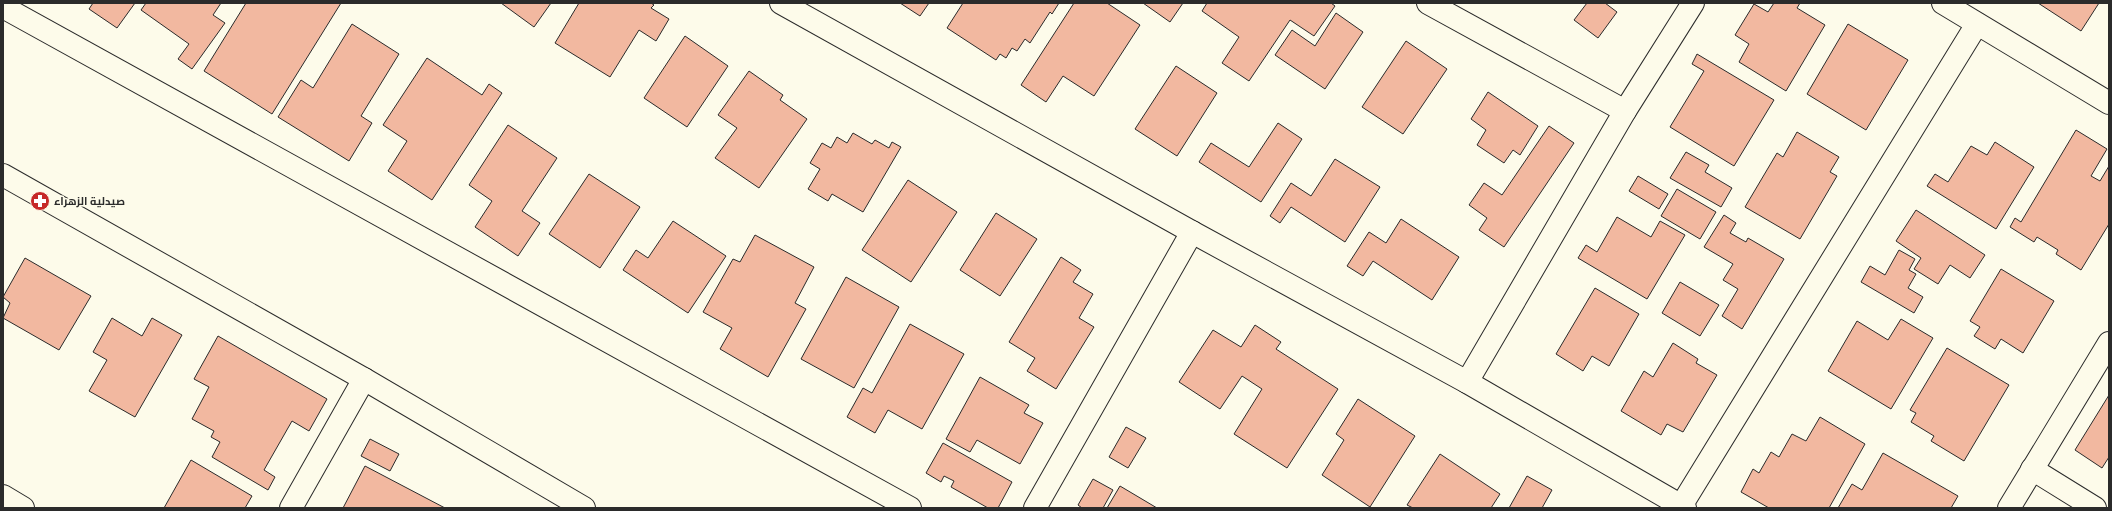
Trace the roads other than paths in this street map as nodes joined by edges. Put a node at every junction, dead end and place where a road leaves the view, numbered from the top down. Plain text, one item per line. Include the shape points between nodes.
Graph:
1 (781, 3) edge
2 (1428, 3) edge
3 (1694, 3) edge
4 (1943, 3) edge
5 (3, 7) edge
6 (1977, 24) junction
7 (2109, 103) edge
8 (1625, 112) junction
9 (3, 175) edge
10 (1192, 232) junction
11 (2109, 343) edge
12 (364, 379) junction
13 (1466, 382) junction
14 (2032, 469) junction
15 (3, 497) edge
16 (1683, 507) edge
17 (23, 508) edge
18 (291, 508) edge
19 (584, 508) edge
20 (910, 508) edge
21 (1035, 508) edge
22 (2008, 508) edge
23 (2095, 508) edge

1 - 10 street
2 - 8 street
3 - 8 street
4 - 6 street
5 - 20 street
6 - 7 street
6 - 16 street
8 - 13 street
9 - 12 street
10 - 13 street
10 - 21 street
11 - 14 street
12 - 18 street
12 - 19 street
13 - 16 street
14 - 22 street
14 - 23 street
15 - 17 street

